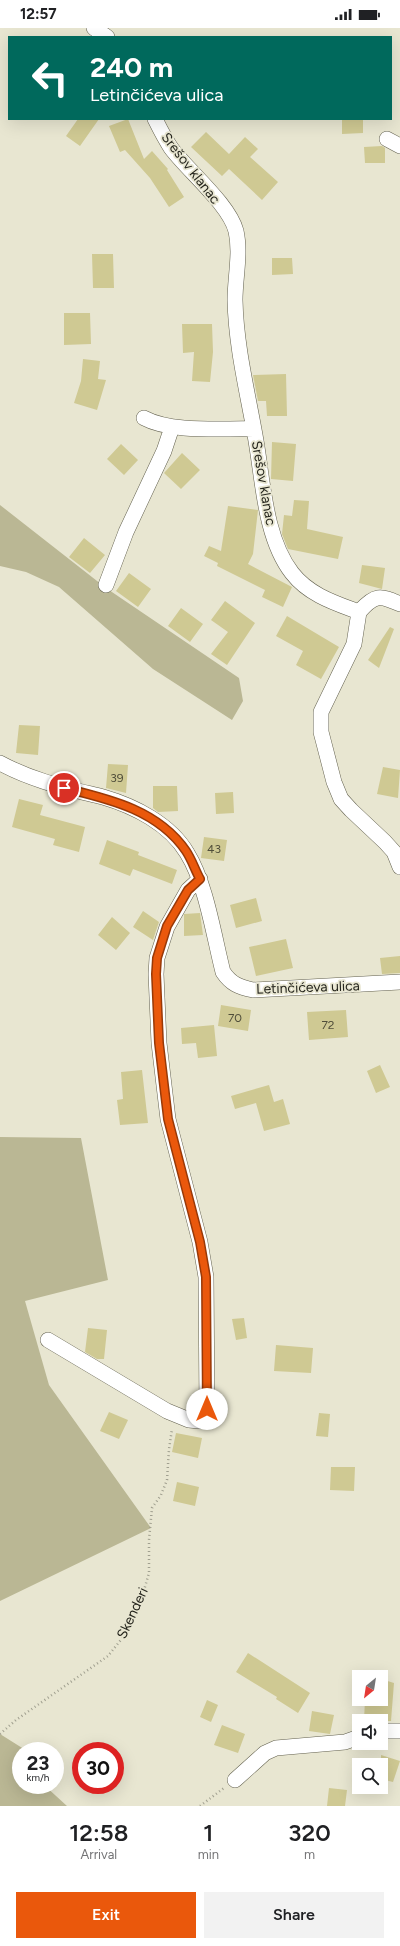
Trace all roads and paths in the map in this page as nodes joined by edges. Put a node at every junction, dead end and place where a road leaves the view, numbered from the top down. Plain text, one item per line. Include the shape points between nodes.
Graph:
1 (94, 28) edge
2 (106, 36) edge
3 (156, 120) edge
4 (387, 139) dead end
5 (400, 146) edge
6 (144, 418) dead end
7 (172, 427) junction
8 (254, 429) junction
9 (106, 585) dead end
10 (400, 604) edge
11 (359, 612) junction
12 (0, 763) edge
13 (400, 867) edge
14 (200, 879) junction
15 (400, 982) edge
16 (48, 1340) dead end
17 (176, 1415) junction
18 (388, 1731) edge
19 (400, 1731) edge
20 (0, 1734) edge
21 (352, 1739) edge
22 (235, 1780) joint
23 (200, 1806) edge

1 - 2 street
3 - 8 street, Srešov klanac via 171,148 228,215 236,230 235,300 239,357
4 - 5 street
6 - 7 street, Srešov klanac via 155,424
7 - 8 street, Srešov klanac
7 - 9 street
8 - 11 street, Srešov klanac via 269,520 286,565 302,584 321,597
10 - 11 street via 377,597
11 - 13 street via 354,644 320,712 321,732 334,782 342,799 386,842 394,852
12 - 14 street, Letinčićeva ulica via 37,780 105,798 145,814 176,838
14 - 15 street, Letinčićeva ulica via 223,972 230,982 253,990
14 - 17 street via 188,890 167,926 157,958 156,974 159,1043 168,1119 200,1242 206,1277 207,1409 205,1416 199,1421
16 - 17 street
17 - 20 path, Skenderi via 169,1449 167,1480 152,1508 149,1573 142,1597 124,1636 108,1656
18 - 19 street
21 - 22 street via 345,1742 276,1748 265,1753
22 - 23 path

